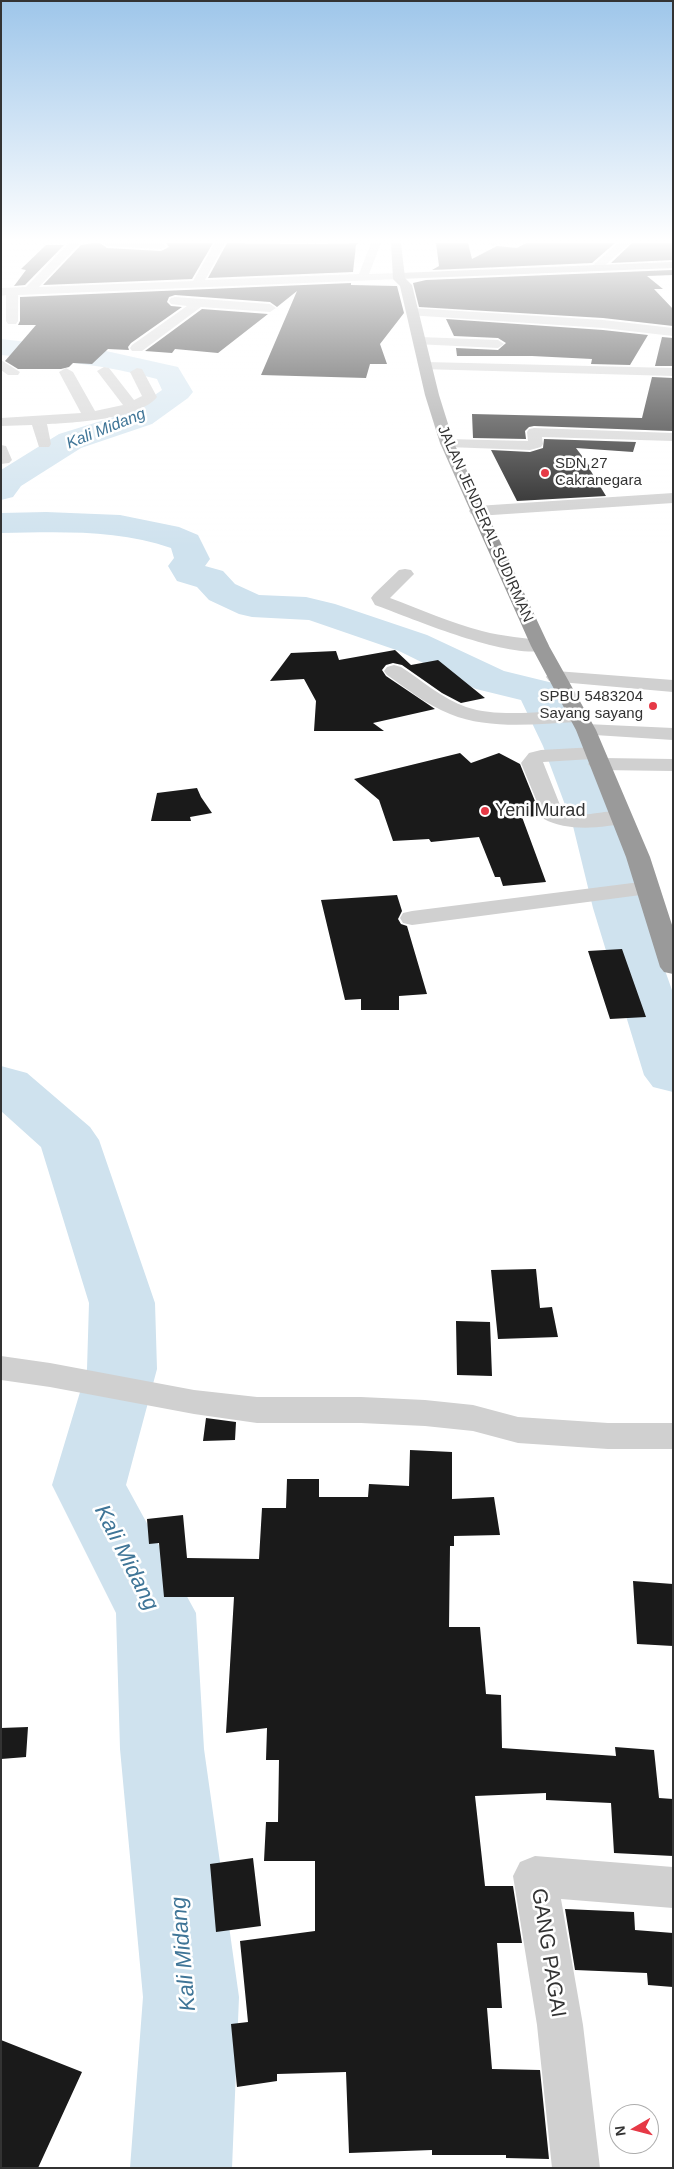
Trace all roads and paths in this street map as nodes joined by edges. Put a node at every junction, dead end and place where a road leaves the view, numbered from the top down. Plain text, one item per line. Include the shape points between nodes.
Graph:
1 (143, 344) edge
2 (421, 344) edge
3 (138, 348) dead end
4 (426, 366) junction
5 (104, 371) dead end
6 (66, 372) dead end
7 (137, 372) dead end
8 (673, 372) edge
9 (131, 406) junction
10 (90, 416) junction
11 (534, 417) dead end
12 (38, 420) junction
13 (1, 422) edge
14 (534, 432) junction
15 (673, 437) edge
16 (448, 443) junction
17 (44, 444) dead end
18 (673, 498) edge
19 (477, 511) junction
20 (405, 574) dead end
21 (540, 646) junction
22 (394, 671) dead end
23 (556, 677) junction
24 (673, 686) edge
25 (574, 721) junction
26 (673, 734) edge
27 (590, 757) junction
28 (673, 765) edge
29 (612, 817) junction
30 (648, 888) junction
31 (412, 918) dead end
32 (673, 967) edge
33 (1, 1368) edge
34 (673, 1436) edge
35 (673, 1888) edge
36 (576, 2168) edge

1 - 3 street
2 - 4 highway, JALAN JENDERAL SUDIRMAN
4 - 8 street
4 - 16 highway, JALAN JENDERAL SUDIRMAN via 434,404
5 - 9 street
6 - 10 street
7 - 9 street via 150,396
9 - 10 street via 118,412
10 - 12 street
11 - 14 street
12 - 13 street
12 - 17 street
14 - 15 street
14 - 16 street via 536,444 530,446
16 - 19 highway, JALAN JENDERAL SUDIRMAN
18 - 19 street
19 - 21 highway, JALAN JENDERAL SUDIRMAN
20 - 21 street via 380,598 381,601 475,635
21 - 23 highway, JALAN JENDERAL SUDIRMAN
22 - 25 street via 457,710 492,716
23 - 24 street
23 - 25 highway, JALAN JENDERAL SUDIRMAN
25 - 26 street
25 - 27 highway, JALAN JENDERAL SUDIRMAN
27 - 28 street
27 - 29 highway, JALAN JENDERAL SUDIRMAN
27 - 29 street via 548,755 536,758 532,763 552,814 565,820
29 - 30 highway, JALAN JENDERAL SUDIRMAN via 638,857
30 - 31 street
30 - 32 highway, JALAN JENDERAL SUDIRMAN
33 - 34 street via 257,1410 425,1413 473,1418 518,1430 608,1436
35 - 36 street, GANG PAGAI via 535,1876 560,2025

